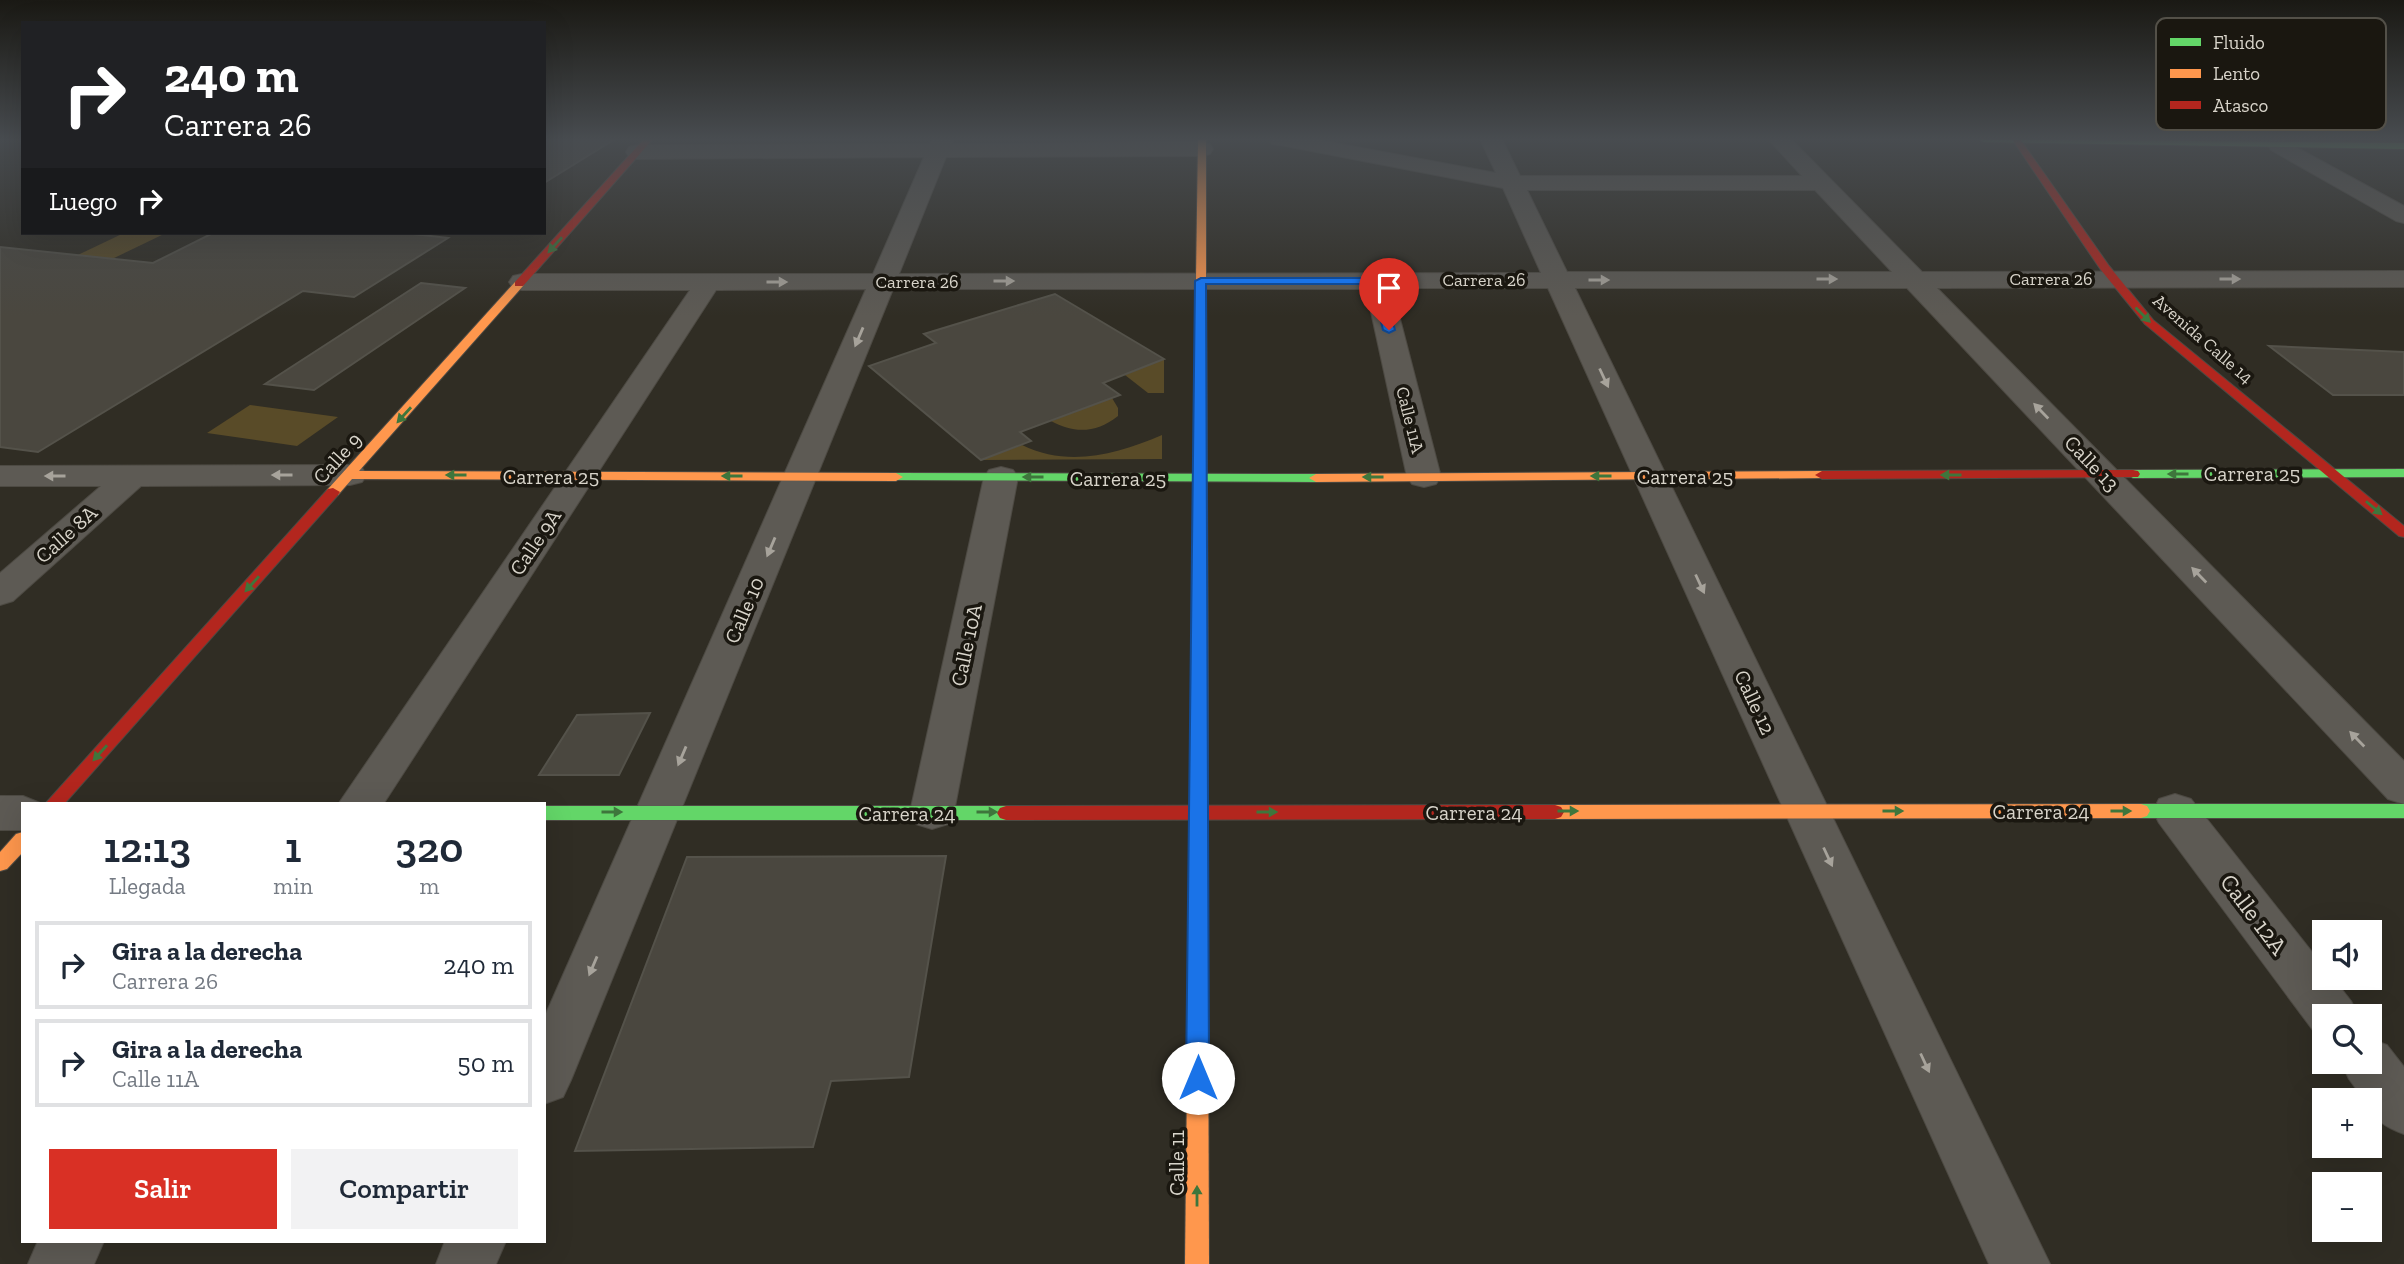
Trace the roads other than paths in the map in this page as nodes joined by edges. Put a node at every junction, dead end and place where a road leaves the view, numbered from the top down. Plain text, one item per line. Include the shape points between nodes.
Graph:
1 (597, 198) edge
2 (919, 198) edge
3 (1202, 198) edge
4 (1519, 198) edge
5 (1836, 198) edge
6 (2066, 198) edge
7 (2372, 198) edge
8 (2404, 216) edge
9 (2135, 278) junction
10 (1914, 279) junction
11 (2404, 279) edge
12 (1557, 280) junction
13 (1201, 281) junction
14 (1377, 281) junction
15 (522, 282) junction
16 (708, 282) junction
17 (883, 282) junction
18 (2348, 456) dead end
19 (2332, 473) junction
20 (2369, 473) junction
21 (2404, 473) edge
22 (2102, 474) junction
23 (350, 475) junction
24 (0, 476) edge
25 (132, 476) junction
26 (579, 476) junction
27 (1650, 476) junction
28 (801, 477) junction
29 (1001, 477) junction
30 (1424, 477) junction
31 (1199, 478) junction
32 (2386, 487) dead end
33 (2404, 533) edge
34 (0, 593) edge
35 (2404, 788) edge
36 (56, 802) edge
37 (362, 802) edge
38 (1807, 811) junction
39 (2175, 811) junction
40 (2404, 811) edge
41 (658, 812) junction
42 (932, 812) junction
43 (1199, 812) junction
44 (0, 813) edge
45 (21, 813) edge
46 (546, 813) edge
47 (21, 841) edge
48 (0, 864) edge
49 (2323, 1004) edge
50 (2377, 1074) edge
51 (546, 1075) edge
52 (2404, 1109) edge
53 (73, 1243) edge
54 (475, 1243) edge
55 (58, 1264) edge
56 (466, 1264) edge
57 (1197, 1264) edge
58 (2020, 1264) edge

1 -> 15 street, Calle 9
2 - 17 street, Calle 10
3 - 13 street, Calle 11
4 - 12 street, Calle 12
5 - 10 street, Calle 13
6 - 9 street, Avenida Calle 14
7 - 8 street
9 - 10 street, Carrera 26
9 -> 11 street, Carrera 26
9 -> 19 street, Avenida Calle 14 via 2150,321
12 -> 10 street, Carrera 26
22 -> 10 street, Calle 13
12 - 14 street, Carrera 26
12 -> 27 street, Calle 12
13 - 14 street, Carrera 26
17 -> 13 street, Carrera 26
13 - 31 street, Calle 11
14 - 30 street, Calle 11A
15 - 16 street, Carrera 26
15 -> 23 street, Calle 9
16 -> 17 street, Carrera 26
16 - 26 street, Calle 9A
17 -> 28 street, Calle 10
18 - 20 street
19 - 20 street, Carrera 25
19 -> 22 street, Carrera 25
19 -> 33 street, Avenida Calle 14
20 - 21 street, Carrera 25
20 - 32 street
22 -> 27 street, Carrera 25
35 -> 22 street, Calle 13
23 -> 25 street, Carrera 25
26 -> 23 street, Carrera 25
23 -> 36 street, Calle 9
25 -> 24 street, Carrera 25
25 - 34 street, Calle 8A
28 -> 26 street, Carrera 25
26 - 37 street, Calle 9A
27 -> 30 street, Carrera 25
27 -> 38 street, Calle 12
28 - 29 street, Carrera 25
28 -> 41 street, Calle 10
31 -> 29 street, Carrera 25
29 - 42 street, Calle 10A
30 -> 31 street, Carrera 25
31 - 43 street, Calle 11
38 -> 39 street, Carrera 24
43 -> 38 street, Carrera 24
38 -> 58 street, Calle 12
39 - 40 street, Carrera 24
39 - 49 street, Calle 12A
41 - 42 street, Carrera 24
46 -> 41 street, Carrera 24
41 -> 51 street, Calle 10
42 -> 43 street, Carrera 24
57 -> 43 street, Calle 11
44 - 45 street
47 - 48 street
50 - 52 street
53 - 55 street
54 - 56 street

